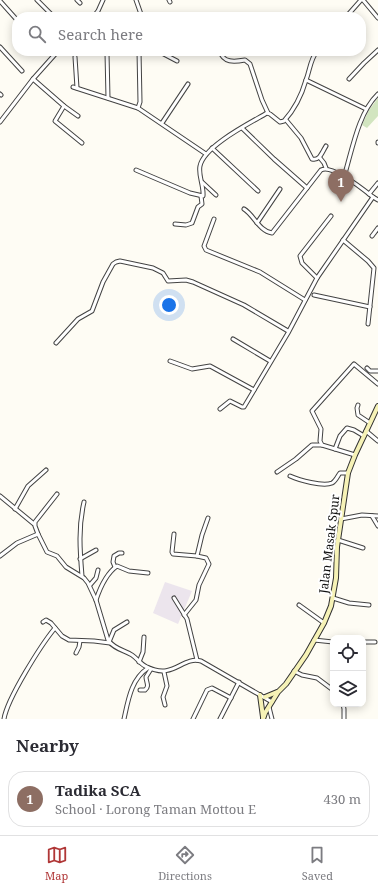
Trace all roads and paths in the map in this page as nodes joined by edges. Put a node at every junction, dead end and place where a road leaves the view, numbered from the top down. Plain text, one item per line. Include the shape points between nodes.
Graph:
1 (37, 0) edge
2 (103, 0) edge
3 (136, 0) edge
4 (362, 0) edge
5 (0, 1) edge
6 (49, 12) edge
7 (96, 12) edge
8 (140, 12) edge
9 (351, 12) edge
10 (12, 14) edge
11 (378, 18) edge
12 (0, 47) edge
13 (378, 50) edge
14 (54, 56) edge
15 (107, 56) edge
16 (139, 56) edge
17 (168, 56) edge
18 (222, 56) edge
19 (314, 56) edge
20 (75, 57) dead end
21 (177, 61) dead end
22 (22, 71) dead end
23 (33, 79) junction
24 (350, 79) dead end
25 (306, 80) junction
26 (188, 84) dead end
27 (73, 87) dead end
28 (77, 88) junction
29 (378, 94) edge
30 (108, 98) junction
31 (64, 106) junction
32 (140, 109) junction
33 (366, 109) junction
34 (268, 113) junction
35 (78, 116) dead end
36 (286, 120) junction
37 (0, 122) edge
38 (162, 123) junction
39 (242, 128) junction
40 (82, 143) dead end
41 (326, 146) dead end
42 (212, 148) junction
43 (206, 154) junction
44 (320, 158) junction
45 (326, 168) junction
46 (136, 170) dead end
47 (344, 177) junction
48 (202, 182) junction
49 (378, 183) edge
50 (307, 188) junction
51 (280, 189) dead end
52 (258, 191) dead end
53 (368, 194) junction
54 (216, 195) dead end
55 (200, 196) junction
56 (373, 197) junction
57 (378, 200) edge
58 (244, 208) dead end
59 (331, 216) dead end
60 (214, 219) dead end
61 (257, 223) junction
62 (175, 224) dead end
63 (378, 228) edge
64 (372, 236) dead end
65 (343, 240) junction
66 (317, 278) junction
67 (314, 295) dead end
68 (305, 300) junction
69 (370, 307) junction
70 (368, 324) dead end
71 (288, 331) junction
72 (233, 339) dead end
73 (56, 343) dead end
74 (170, 361) dead end
75 (270, 361) junction
76 (367, 368) dead end
77 (378, 371) edge
78 (378, 384) edge
79 (254, 390) junction
80 (358, 405) dead end
81 (378, 406) edge
82 (220, 409) dead end
83 (370, 423) junction
84 (366, 431) junction
85 (364, 436) junction
86 (378, 441) edge
87 (322, 445) junction
88 (335, 449) junction
89 (355, 454) junction
90 (46, 470) dead end
91 (277, 472) dead end
92 (348, 474) junction
93 (290, 476) dead end
94 (57, 494) dead end
95 (0, 496) edge
96 (84, 502) dead end
97 (15, 509) junction
98 (372, 516) junction
99 (378, 516) edge
100 (208, 518) dead end
101 (341, 519) junction
102 (34, 524) junction
103 (378, 526) edge
104 (38, 534) junction
105 (174, 534) dead end
106 (338, 540) junction
107 (362, 548) dead end
108 (96, 550) dead end
109 (122, 553) dead end
110 (0, 556) edge
111 (197, 556) junction
112 (80, 559) junction
113 (115, 567) junction
114 (98, 570) dead end
115 (148, 573) dead end
116 (82, 576) junction
117 (90, 586) junction
118 (174, 598) dead end
119 (333, 598) junction
120 (96, 600) junction
121 (299, 605) dead end
122 (369, 605) dead end
123 (184, 615) junction
124 (43, 622) dead end
125 (127, 622) dead end
126 (324, 623) junction
127 (55, 628) junction
128 (144, 637) dead end
129 (314, 640) junction
130 (80, 641) junction
131 (330, 642) edge
132 (366, 642) edge
133 (375, 642) dead end
134 (110, 643) junction
135 (76, 653) dead end
136 (197, 660) junction
137 (139, 662) junction
138 (149, 669) junction
139 (294, 671) junction
140 (164, 672) junction
141 (239, 682) junction
142 (330, 688) edge
143 (140, 690) dead end
144 (278, 692) junction
145 (262, 696) junction
146 (231, 698) junction
147 (272, 702) junction
148 (165, 705) dead end
149 (269, 707) junction
150 (344, 707) edge
151 (4, 719) edge
152 (124, 719) edge
153 (193, 719) edge
154 (220, 719) edge
155 (263, 719) edge
156 (272, 719) edge
157 (344, 719) edge

1 - 6 street
2 - 7 street
3 - 8 street
4 - 9 street
4 - 11 street
5 - 10 street
12 - 22 street
13 - 24 street
14 - 23 street
15 - 30 street
16 - 32 street
17 - 21 street
18 - 34 street via 226,60 245,60 250,64
19 - 25 street
20 - 28 street
23 - 31 street
23 - 37 street
25 - 33 street
25 - 36 street
26 - 38 street
27 - 28 street
28 - 30 street
29 - 33 street
30 - 32 street
31 - 35 street
31 - 40 street via 55,121
32 - 38 street
33 - 47 street
34 - 36 street via 280,122
34 - 39 street
36 - 44 street via 301,138 312,159
38 - 43 street
39 - 42 street
39 - 50 street
41 - 44 street
42 - 43 street
42 - 52 street
43 - 48 street via 200,166
44 - 45 street
45 - 47 street
45 - 50 street via 321,170
46 - 55 street
47 - 53 street
48 - 54 street
48 - 55 street via 204,194
49 - 53 street
50 - 61 street via 273,232 268,232
51 - 61 street
53 - 56 street
55 - 62 street via 202,204 198,207 192,223
56 - 57 street
56 - 65 street
58 - 61 street
59 - 66 street via 300,256 302,262
60 - 68 street via 204,246 206,250 260,272
63 - 64 street
65 - 66 street
65 - 69 street via 374,268
66 - 68 street
67 - 69 street
68 - 71 street
69 - 70 street
71 - 73 street via 244,304 189,281 168,281 163,273 153,268 116,262 112,264 103,282 92,311 78,319
71 - 75 street
72 - 75 street
74 - 79 street via 192,369 208,366
75 - 79 street
76 - 77 street via 370,371
78 - 87 street via 356,365 351,366 313,409 321,429
79 - 82 street via 244,407 230,400
80 - 83 street via 358,415
81 - 83 street, Jalan Masak Spur
83 - 84 street, Jalan Masak Spur
84 - 85 street, Jalan Masak Spur
84 - 86 street
85 - 88 street via 347,428 340,436
85 - 89 street, Jalan Masak Spur
87 - 88 street
87 - 91 street via 312,445
88 - 89 street
89 - 92 street, Jalan Masak Spur
90 - 97 street via 28,486
92 - 93 street via 340,472 334,481 328,483 301,481
92 - 101 street, Jalan Masak Spur
94 - 102 street
95 - 97 street
96 - 112 street via 80,527
97 - 102 street
98 - 99 street
98 - 101 street
98 - 103 street
100 - 111 street
101 - 106 street, Jalan Masak Spur
102 - 104 street
104 - 110 street via 20,541
104 - 116 street via 47,552 57,556 66,567
105 - 111 street via 173,554
106 - 107 street
106 - 119 street, Jalan Masak Spur
108 - 112 street
109 - 113 street via 114,556 112,562
111 - 123 street via 206,558 209,564 199,585 196,600
112 - 116 street
113 - 115 street
113 - 120 street via 103,583
114 - 117 street
116 - 117 street
117 - 120 street
118 - 123 street
119 - 122 street
119 - 126 street, Jalan Masak Spur
120 - 134 street
121 - 126 street
123 - 136 street
124 - 127 street via 48,621
125 - 134 street via 114,630
126 - 129 street, Jalan Masak Spur
127 - 130 street via 66,639
127 - 151 street via 13,694 5,710
128 - 137 street
129 - 131 street
129 - 139 street, Jalan Masak Spur
130 - 134 street
130 - 135 street
132 - 133 street
134 - 137 street
136 - 140 street
136 - 141 street
137 - 138 street
138 - 140 street
138 - 143 street via 146,677 147,688
138 - 152 street via 143,671 132,687
139 - 142 street via 317,678
139 - 144 street, Jalan Masak Spur
140 - 148 street via 167,686 163,697
141 - 145 street
141 - 146 street
144 - 145 street
144 - 147 street, Jalan Masak Spur
145 - 147 street
145 - 155 street
146 - 153 street via 207,690
146 - 154 street
147 - 149 street, Jalan Masak Spur
149 - 155 street, Jalan Masak Spur
149 - 156 street
150 - 157 street

